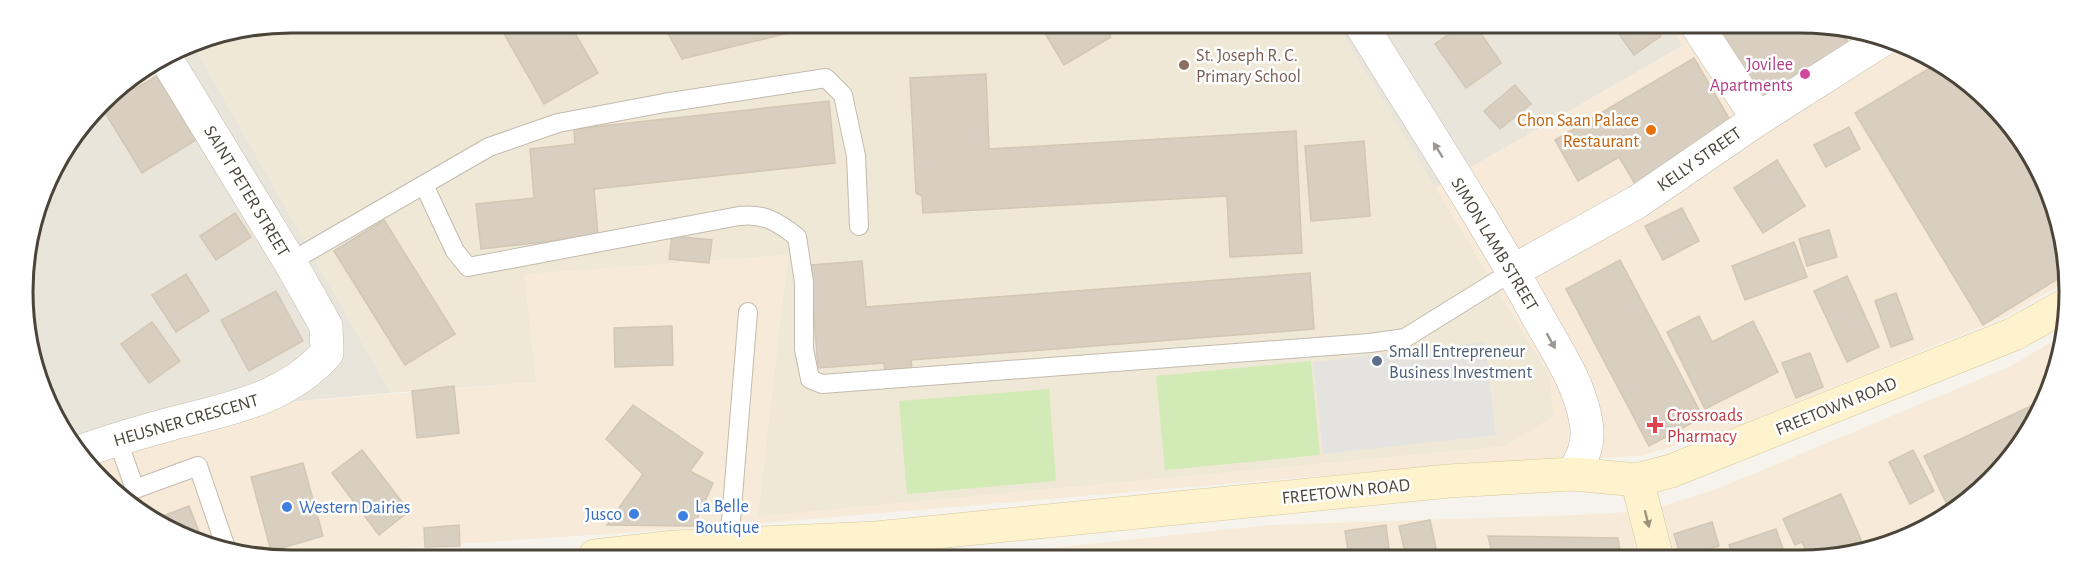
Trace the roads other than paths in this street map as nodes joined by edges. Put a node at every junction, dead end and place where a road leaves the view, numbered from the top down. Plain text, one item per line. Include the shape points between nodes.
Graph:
1 (1366, 33) edge
2 (1702, 33) edge
3 (1874, 44) edge
4 (169, 64) edge
5 (1758, 119) junction
6 (424, 185) junction
7 (859, 226) dead end
8 (290, 262) junction
9 (1513, 271) junction
10 (2058, 309) edge
11 (748, 312) dead end
12 (326, 326) joint
13 (117, 438) junction
14 (86, 449) edge
15 (1573, 474) junction
16 (1638, 480) junction
17 (223, 541) edge
18 (729, 545) junction
19 (877, 548) edge
20 (648, 550) edge
21 (1655, 550) edge

9 -> 1 street, SIMON LAMB STREET
2 - 5 street
3 - 5 street, KELLY STREET
4 - 8 street, SAINT PETER STREET
5 - 9 street, KELLY STREET via 1637,202
6 - 7 lane via 489,147 558,123 826,78 843,95 856,156
6 - 8 lane
6 - 9 lane via 455,251 468,267 739,216 756,214 776,221 797,237 804,282 804,349 810,378 822,384 1405,338
8 - 12 street, SAINT PETER STREET
9 -> 15 street, SIMON LAMB STREET via 1574,383 1582,406 1588,439
10 - 16 main road, FREETOWN ROAD via 2003,339 1671,471
11 - 18 lane
12 - 13 street, HEUSNER CRESCENT via 327,353 310,371 258,402
13 - 14 street, HEUSNER CRESCENT
13 - 17 lane via 135,489 198,466
15 - 16 main road, FREETOWN ROAD
15 - 19 main road, FREETOWN ROAD via 1449,481
16 -> 21 main road
18 - 19 main road, FREETOWN ROAD
18 - 20 main road, FREETOWN ROAD

